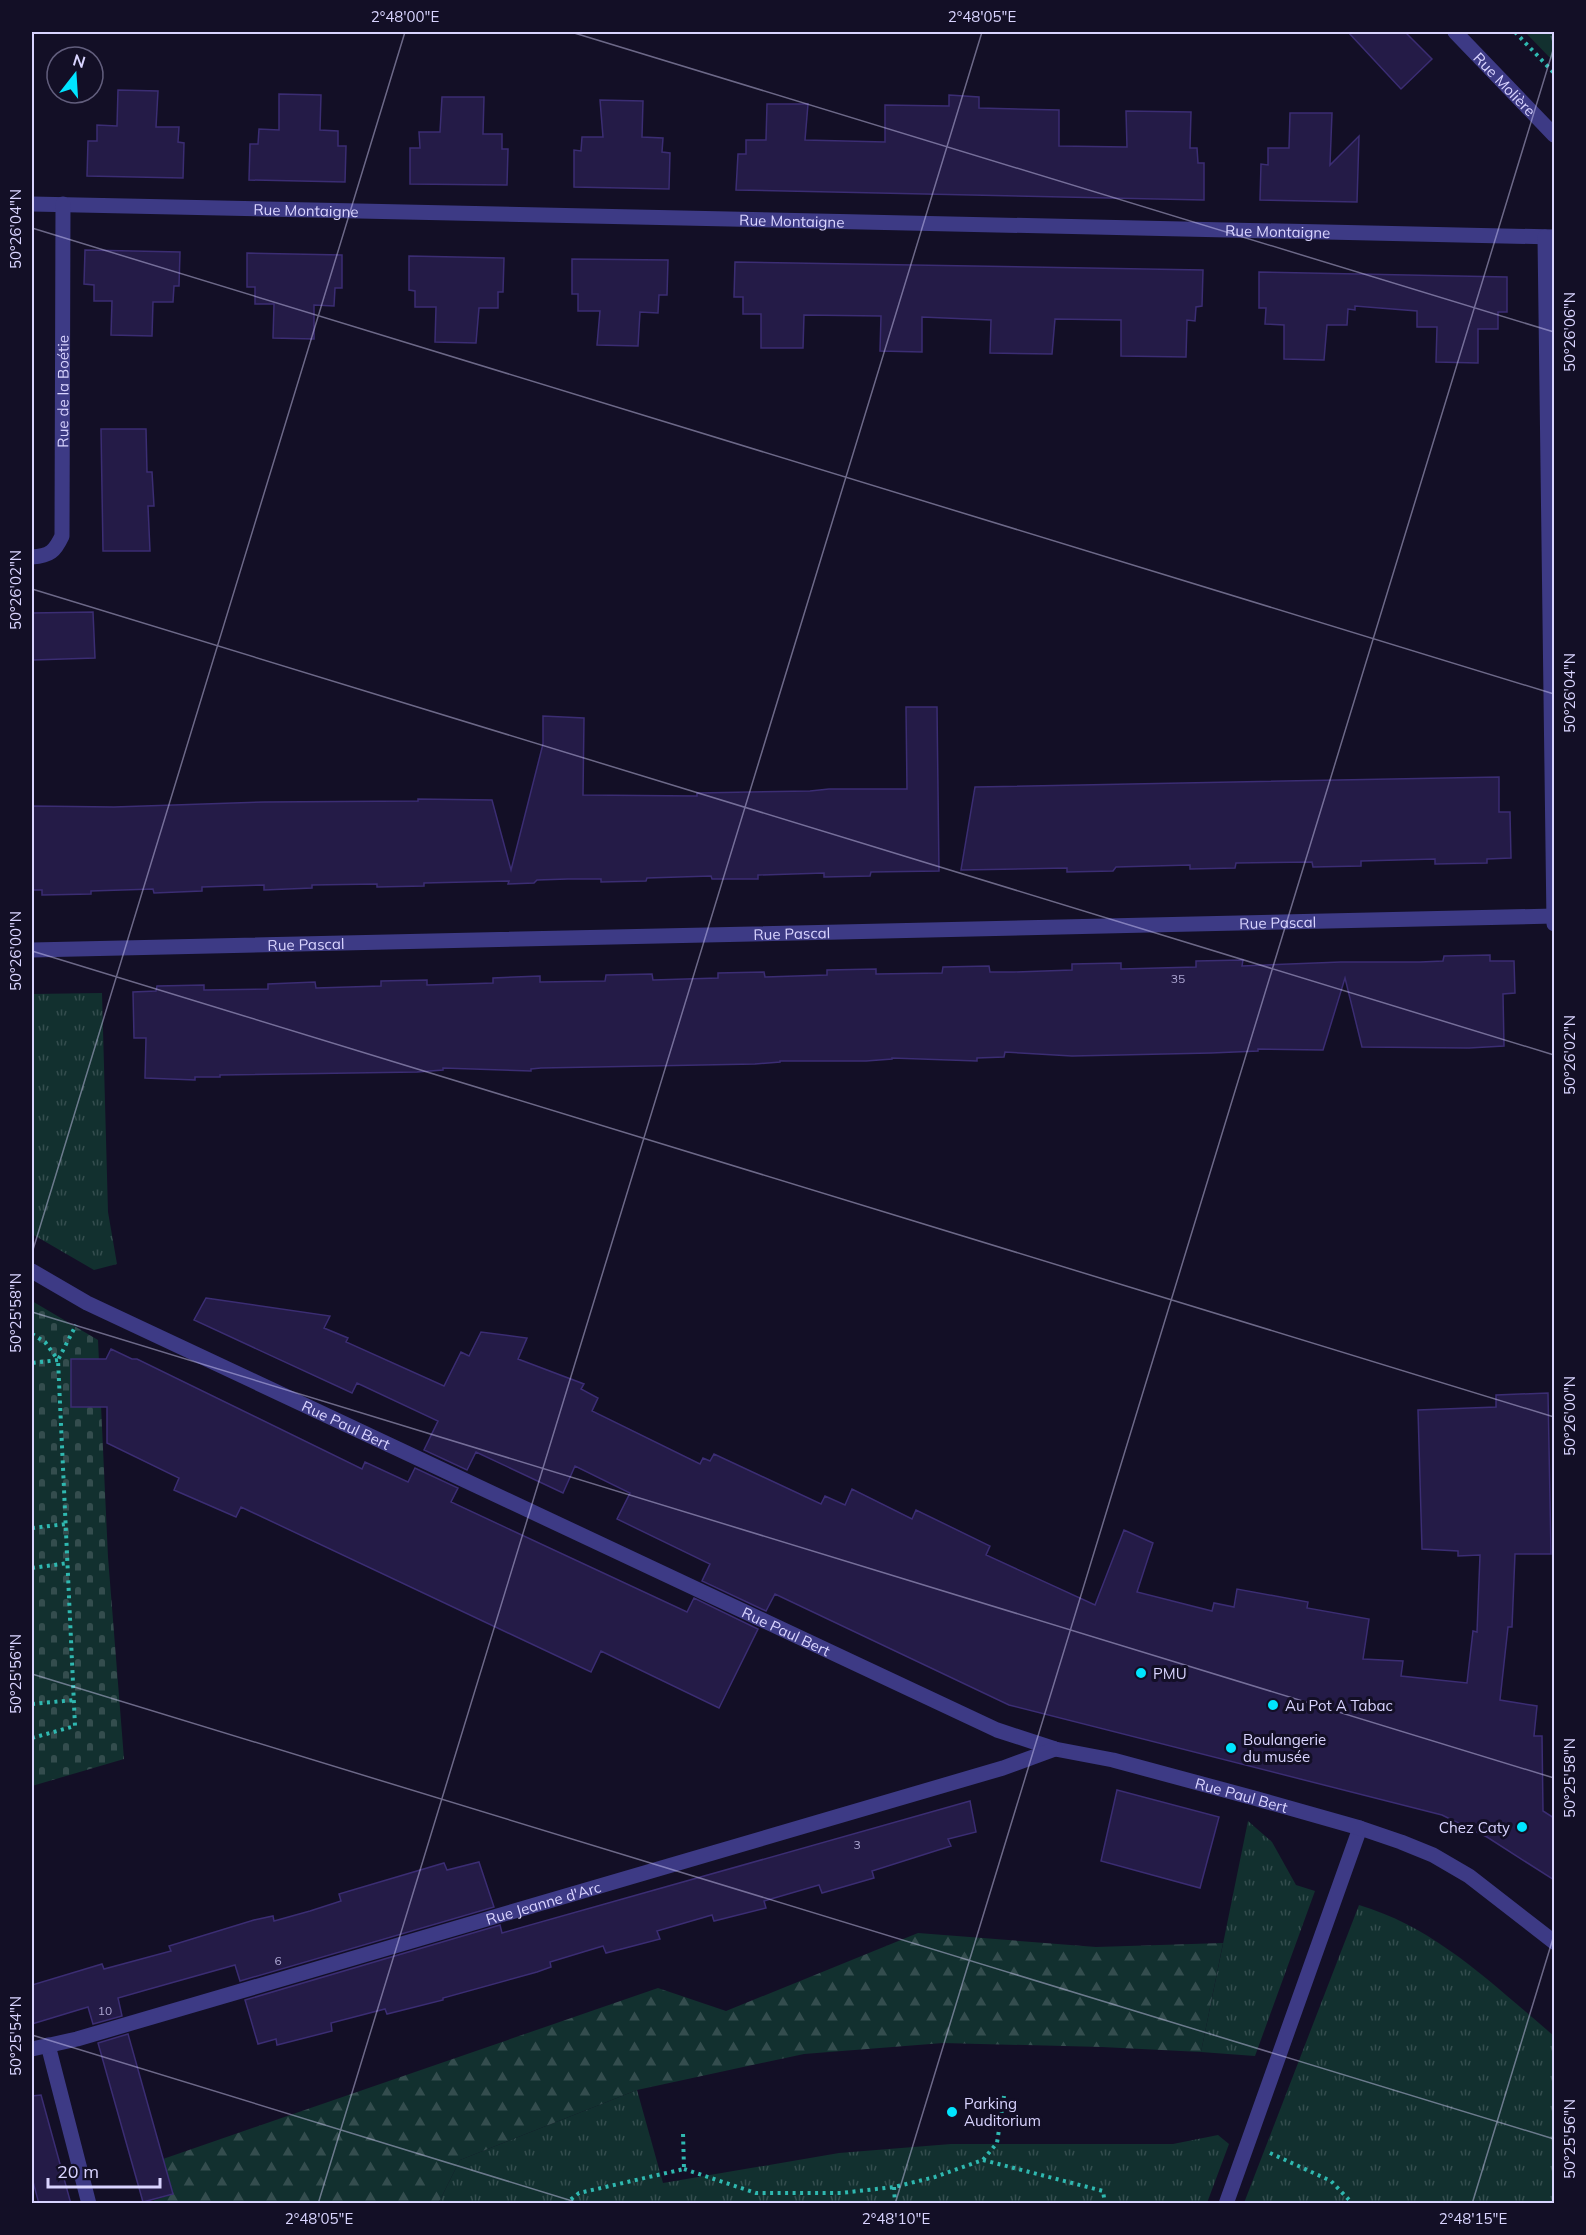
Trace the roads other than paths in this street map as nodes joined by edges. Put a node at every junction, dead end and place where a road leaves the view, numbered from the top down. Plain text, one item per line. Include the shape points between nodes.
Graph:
1 (1455, 32) edge
2 (1554, 135) edge
3 (32, 204) edge
4 (63, 204) junction
5 (1550, 237) edge
6 (32, 557) edge
7 (1554, 916) edge
8 (1554, 926) edge
9 (32, 950) edge
10 (32, 1271) edge
11 (1055, 1749) junction
12 (1360, 1828) junction
13 (1554, 1940) edge
14 (48, 2045) junction
15 (32, 2049) edge
16 (89, 2204) edge
17 (1226, 2204) edge

1 - 2 street, Rue Molière
3 - 4 street, Rue Montaigne
4 - 5 street, Rue Montaigne
4 - 6 street, Rue de la Boétie via 62,536 56,549 42,557
5 - 7 street
7 - 8 street
7 - 9 street, Rue Pascal
10 - 11 street, Rue Paul Bert via 87,1303 997,1730
11 - 12 street, Rue Paul Bert via 1113,1760
11 - 14 street, Rue Jeanne d'Arc via 1003,1768
12 - 13 street, Rue Paul Bert via 1433,1855 1469,1876
12 - 17 street
14 - 15 street, Rue Jeanne d'Arc
14 - 16 street

